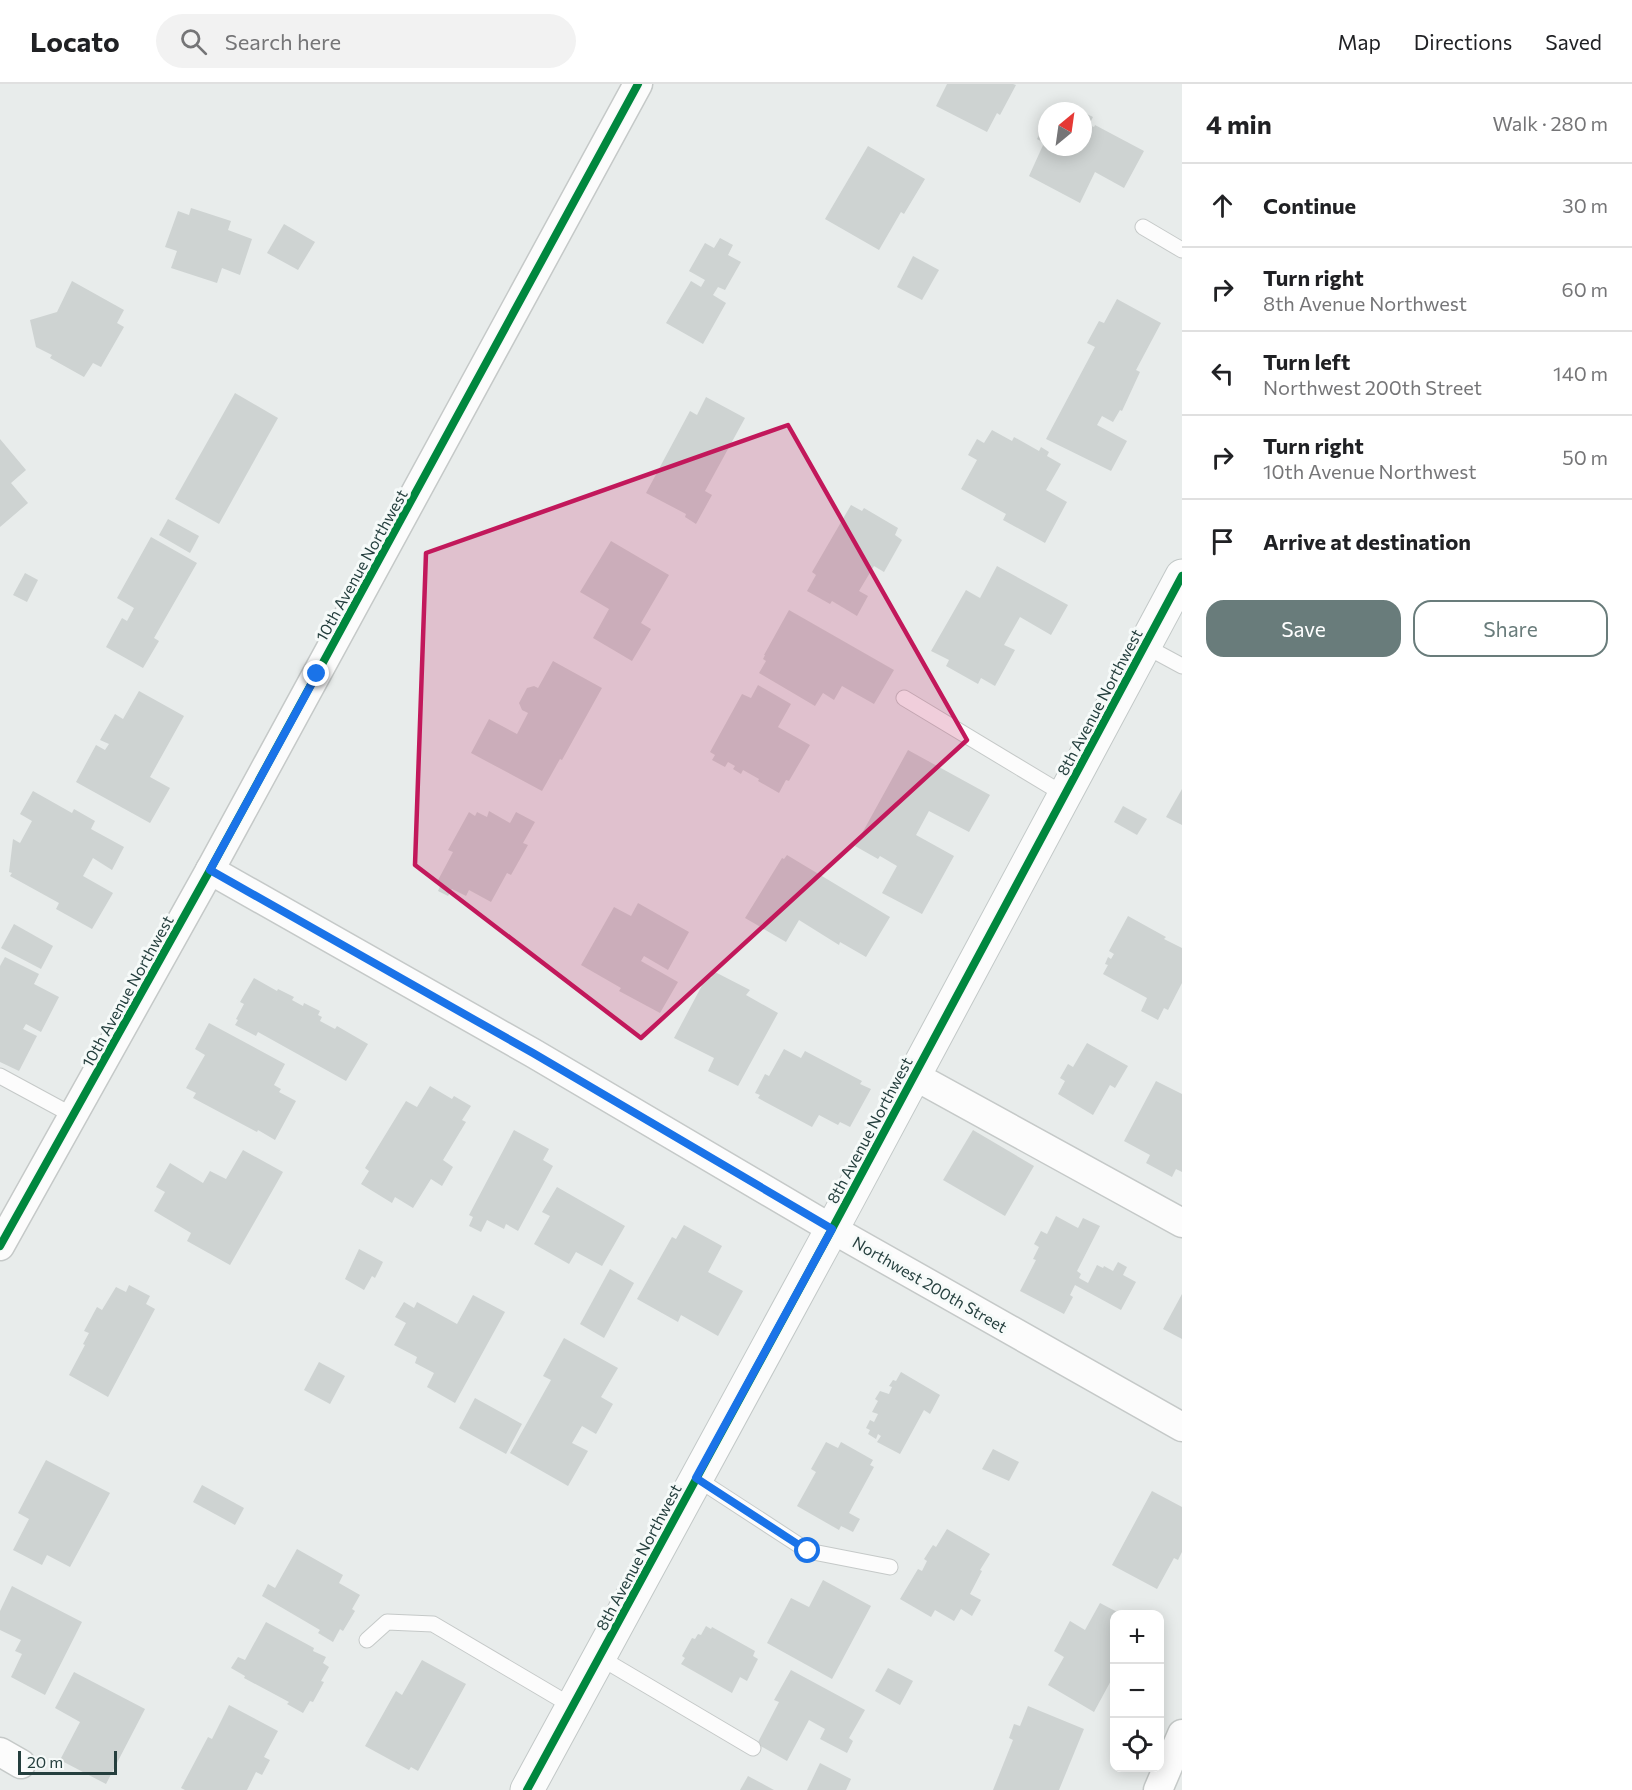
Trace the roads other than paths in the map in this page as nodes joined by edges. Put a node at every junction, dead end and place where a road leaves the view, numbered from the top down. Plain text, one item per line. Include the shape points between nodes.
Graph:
1 (633, 86) edge
2 (1143, 227) dead end
3 (1182, 250) edge
4 (1182, 576) edge
5 (1145, 646) junction
6 (1182, 666) edge
7 (904, 698) dead end
8 (1065, 795) junction
9 (210, 870) junction
10 (913, 1075) junction
11 (0, 1076) edge
12 (72, 1115) junction
13 (1182, 1223) edge
14 (832, 1229) junction
15 (0, 1246) edge
16 (1182, 1427) edge
17 (696, 1478) junction
18 (890, 1567) dead end
19 (367, 1640) dead end
20 (599, 1657) junction
21 (572, 1706) junction
22 (1182, 1734) edge
23 (753, 1748) dead end
24 (527, 1790) edge
25 (1158, 1790) edge

1 - 9 street, 10th Avenue Northwest
2 - 3 lane
4 - 5 main road, 8th Avenue Northwest
5 - 6 lane
5 - 8 main road, 8th Avenue Northwest
7 - 8 lane
8 - 10 main road, 8th Avenue Northwest
9 - 12 street, 10th Avenue Northwest
9 - 14 street, Northwest 200th Street via 523,1047
10 - 13 street
10 - 14 main road, 8th Avenue Northwest
11 - 12 lane
12 - 15 street, 10th Avenue Northwest
14 - 16 street, Northwest 200th Street
14 - 17 main road, 8th Avenue Northwest
17 - 18 lane via 808,1551
17 - 20 main road, 8th Avenue Northwest
19 - 21 lane via 387,1622 433,1624
20 - 21 main road, 8th Avenue Northwest
20 - 23 lane
21 - 24 main road, 8th Avenue Northwest
22 - 25 street

